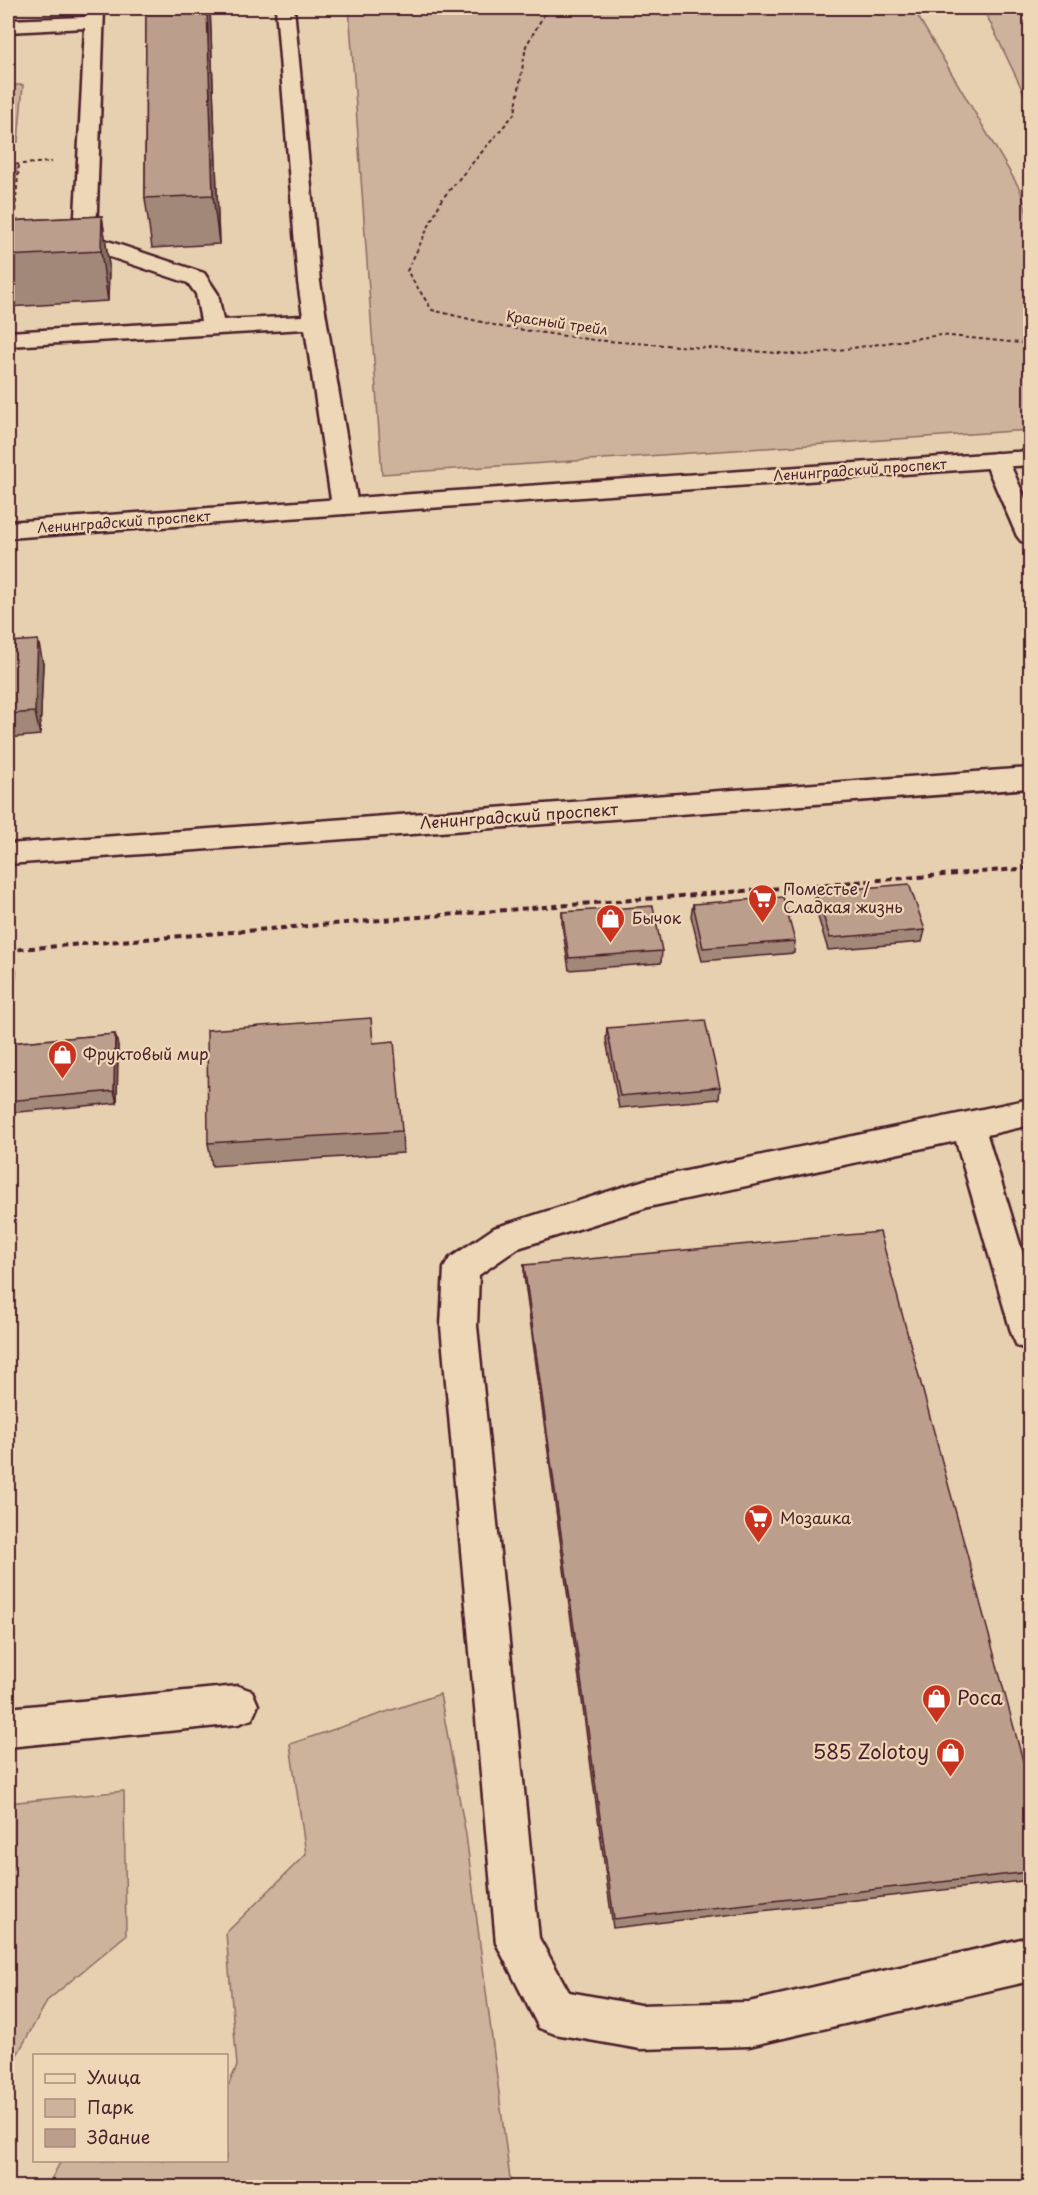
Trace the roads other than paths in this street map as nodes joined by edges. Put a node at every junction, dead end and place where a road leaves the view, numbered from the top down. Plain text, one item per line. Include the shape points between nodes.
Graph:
1 (285, 8) edge
2 (95, 15) edge
3 (8, 26) edge
4 (86, 241) junction
5 (10, 245) edge
6 (315, 322) junction
7 (213, 328) junction
8 (8, 339) edge
9 (1030, 458) edge
10 (996, 460) junction
11 (345, 506) junction
12 (8, 530) edge
13 (1030, 536) edge
14 (1030, 778) edge
15 (8, 854) edge
16 (1030, 1112) edge
17 (968, 1126) junction
18 (1030, 1335) edge
19 (238, 1705) dead end
20 (8, 1728) edge
21 (1030, 1959) edge

1 - 6 main road
2 - 3 main road
2 - 4 main road
4 - 5 main road
4 - 7 main road via 196,278 207,290
6 - 7 main road
6 - 11 main road
7 - 8 main road
9 - 10 main road, Ленинградский проспект
10 - 11 main road, Ленинградский проспект
10 - 13 main road
11 - 12 main road, Ленинградский проспект
14 - 15 main road, Ленинградский проспект
16 - 17 main road
17 - 18 main road
17 - 21 main road via 648,1193 506,1238 462,1268 459,1326 518,1943 555,2012 640,2027 748,2024
19 - 20 main road

